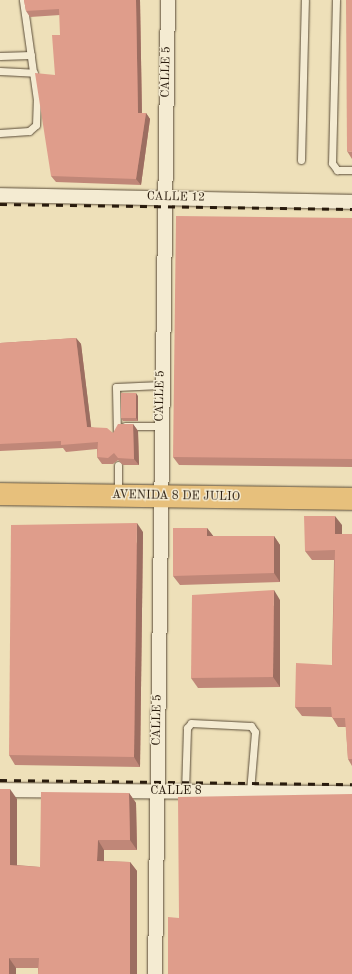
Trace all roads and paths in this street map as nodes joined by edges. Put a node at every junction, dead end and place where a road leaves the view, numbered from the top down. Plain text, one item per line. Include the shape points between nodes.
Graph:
1 (23, 0) edge
2 (168, 0) edge
3 (305, 0) edge
4 (336, 0) edge
5 (31, 54) junction
6 (0, 56) edge
7 (0, 72) edge
8 (34, 72) junction
9 (0, 133) edge
10 (301, 160) dead end
11 (352, 170) edge
12 (0, 195) edge
13 (163, 198) junction
14 (352, 202) edge
15 (161, 385) junction
16 (117, 426) junction
17 (161, 426) junction
18 (118, 435) edge
19 (118, 465) edge
20 (0, 494) edge
21 (118, 496) junction
22 (160, 497) junction
23 (352, 500) edge
24 (0, 790) edge
25 (157, 792) junction
26 (186, 792) junction
27 (250, 792) junction
28 (352, 793) edge
29 (155, 974) edge

1 - 5 lane
2 - 13 street, CALLE 5
3 - 10 lane
4 - 11 lane via 332,163 337,170
5 - 6 lane
5 - 8 lane
7 - 8 lane
8 - 9 lane via 38,100 35,127 29,132
12 - 13 street, CALLE 12
13 - 14 street, CALLE 12
13 - 15 street, CALLE 5
15 - 16 lane via 117,386
15 - 17 street, CALLE 5
16 - 17 lane
16 - 18 lane
17 - 22 street, CALLE 5
19 - 21 lane
20 - 21 main road, AVENIDA 8 DE JULIO
21 - 22 main road, AVENIDA 8 DE JULIO
22 - 23 main road, AVENIDA 8 DE JULIO
22 - 25 street, CALLE 5
24 - 25 street, CALLE 8
25 - 26 street, CALLE 8
25 - 29 street, CALLE 5
26 - 27 street, CALLE 8
26 - 27 lane via 187,728 191,723 251,726 255,732
27 - 28 street, CALLE 8

